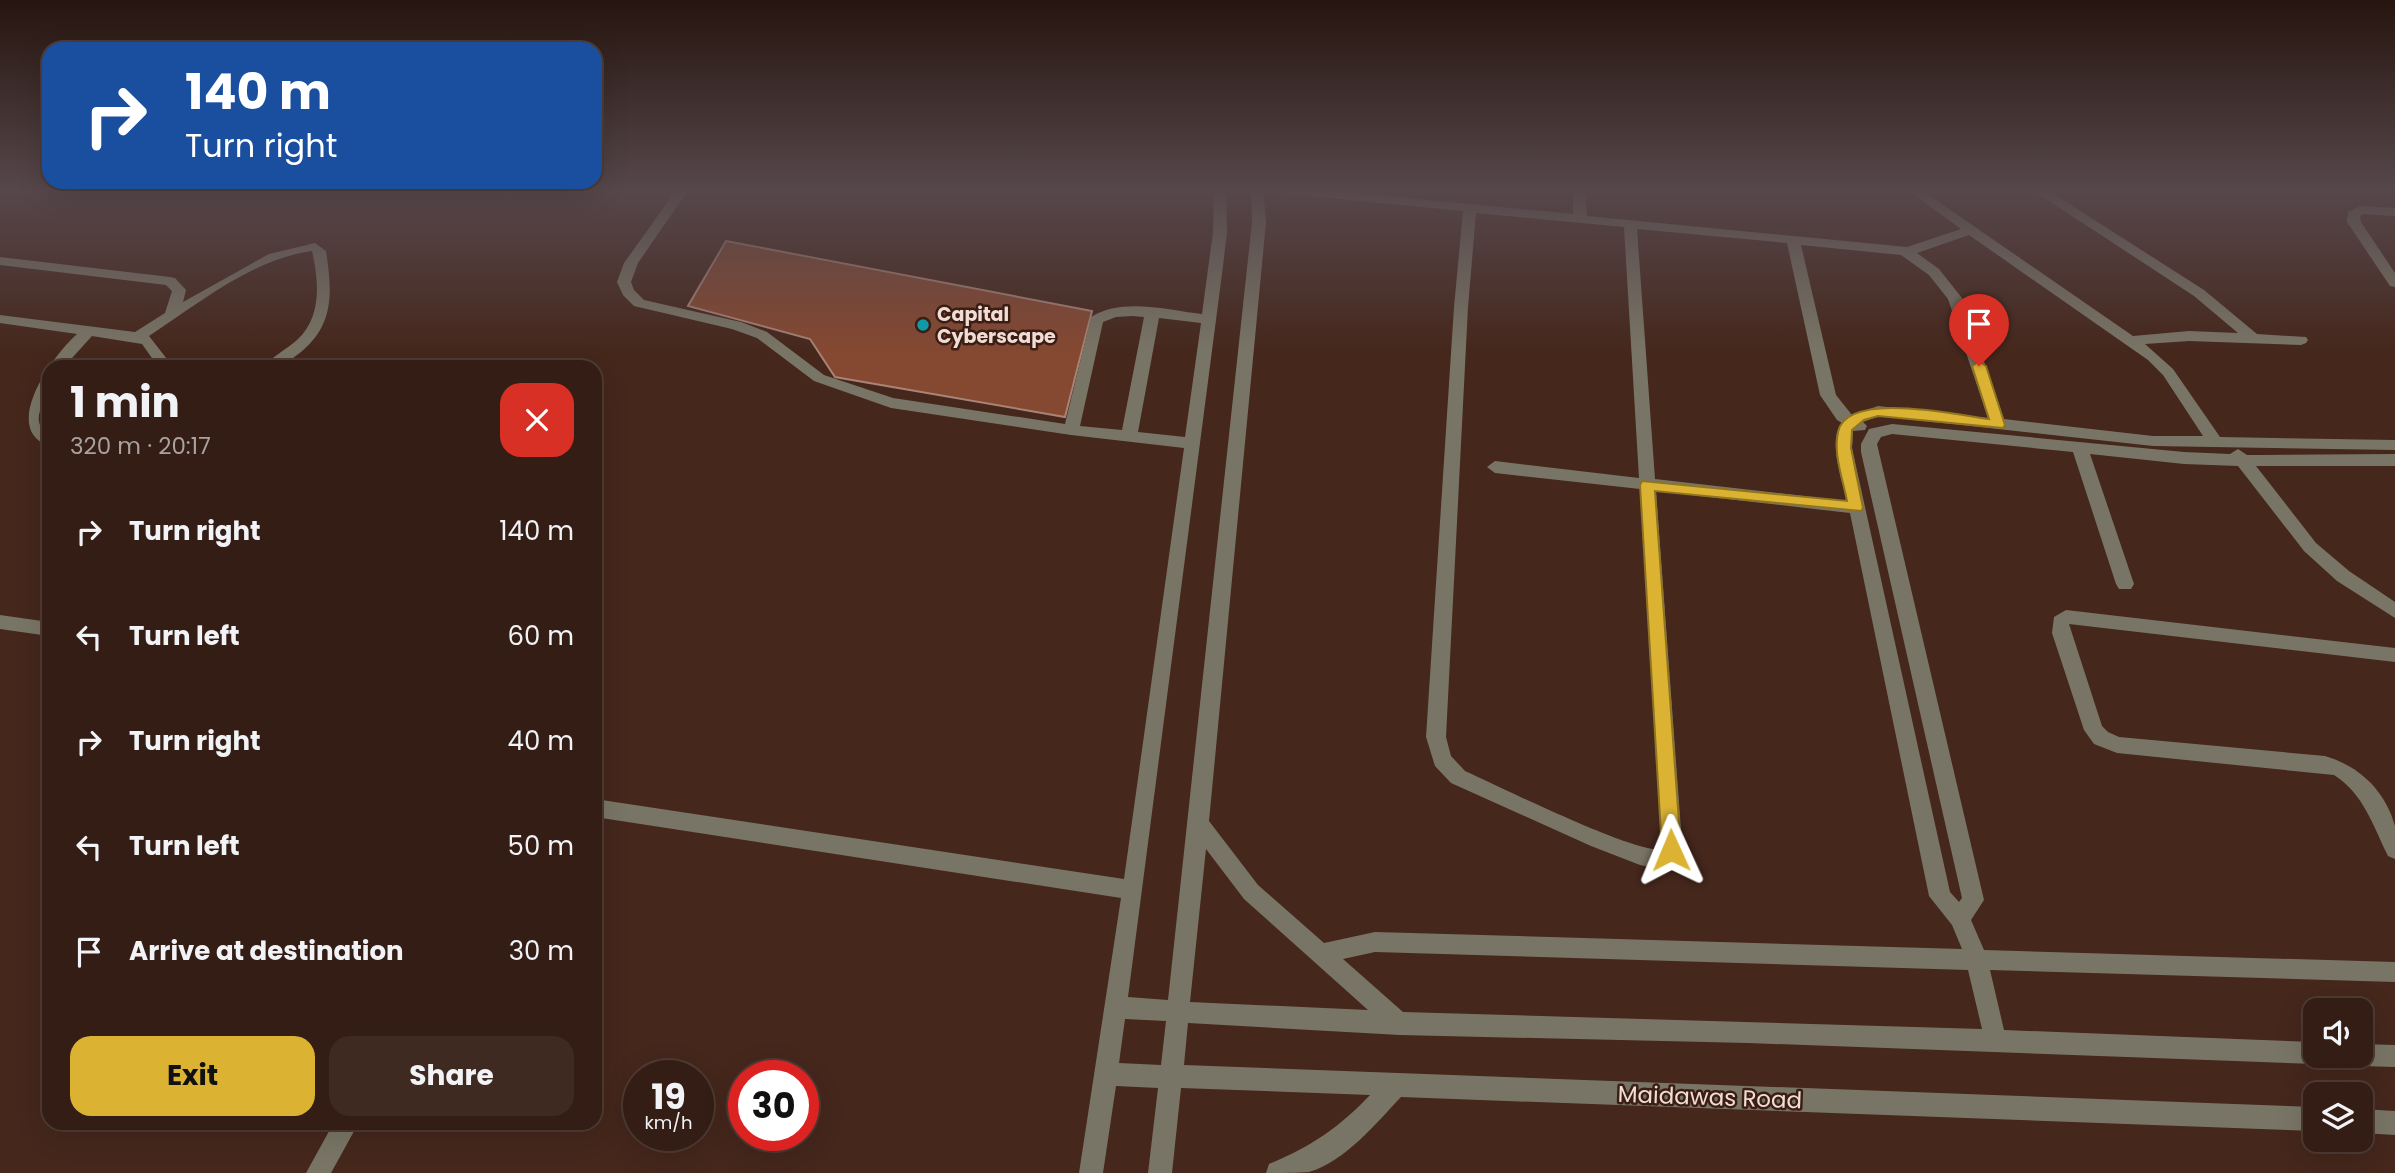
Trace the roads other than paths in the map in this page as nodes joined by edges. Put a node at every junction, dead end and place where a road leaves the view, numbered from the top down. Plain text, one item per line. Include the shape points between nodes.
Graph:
1 (645, 244) edge
2 (1218, 244) edge
3 (1257, 244) edge
4 (1467, 244) edge
5 (1631, 244) edge
6 (1794, 244) edge
7 (1829, 244) edge
8 (1931, 244) edge
9 (1991, 244) edge
10 (2122, 244) edge
11 (2369, 244) edge
12 (1907, 252) junction
13 (0, 261) edge
14 (2395, 283) edge
15 (1152, 314) junction
16 (171, 316) junction
17 (1209, 318) junction
18 (0, 319) edge
19 (89, 330) junction
20 (138, 337) junction
21 (2252, 337) junction
22 (2301, 340) dead end
23 (2131, 341) junction
24 (56, 360) edge
25 (161, 360) edge
26 (279, 360) edge
27 (42, 373) edge
28 (24, 389) dead end
29 (1850, 423) junction
30 (1998, 425) junction
31 (17, 430) dead end
32 (1071, 430) junction
33 (1875, 433) junction
34 (1129, 436) junction
35 (42, 440) edge
36 (2221, 442) junction
37 (1192, 443) junction
38 (2395, 445) edge
39 (2080, 449) junction
40 (2242, 460) junction
41 (2395, 460) edge
42 (1495, 467) dead end
43 (1648, 485) junction
44 (1856, 508) junction
45 (2125, 584) dead end
46 (2375, 597) junction
47 (2395, 598) edge
48 (2395, 611) edge
49 (0, 622) edge
50 (42, 628) edge
51 (2395, 655) edge
52 (602, 809) edge
53 (1199, 822) junction
54 (2395, 850) edge
55 (1133, 890) junction
56 (1960, 919) junction
57 (1321, 954) junction
58 (1977, 960) junction
59 (2395, 972) edge
60 (1115, 1007) junction
61 (1179, 1012) junction
62 (1400, 1024) junction
63 (1996, 1042) junction
64 (2303, 1053) edge
65 (2373, 1055) edge
66 (2395, 1056) edge
67 (1105, 1074) junction
68 (1170, 1077) junction
69 (1395, 1086) junction
70 (2303, 1119) edge
71 (2373, 1122) edge
72 (2395, 1123) edge
73 (343, 1130) edge
74 (1313, 1168) edge
75 (318, 1173) edge
76 (1091, 1173) edge
77 (1160, 1173) edge
78 (1278, 1173) edge

1 - 32 street via 624,282 639,303 749,330 819,378 891,403
2 - 17 street
3 - 53 street
4 - 43 street via 1438,751 1448,768 1474,785 1598,840 1654,859 1667,856 1672,843
5 - 43 street
6 - 29 street via 1828,395
7 - 12 street
8 - 12 street
9 - 23 street
10 - 21 street via 2189,287
11 - 14 street
12 - 30 street via 1944,281 1955,298
13 - 16 street via 170,281 179,290
15 - 17 street
15 - 32 street via 1107,312 1096,320
15 - 34 street
16 - 20 street
16 - 26 street via 267,261 315,247 321,260 324,312 310,335
17 - 37 street
18 - 19 street
19 - 20 street
19 - 24 street
20 - 25 street via 147,341
21 - 22 street
21 - 23 street
23 - 36 street via 2168,372
27 - 28 street
29 - 30 street via 1878,411
29 - 33 street
29 - 44 street via 1844,448
30 - 36 street via 2153,441
31 - 35 street
32 - 34 street
33 - 39 street via 1892,429
33 - 56 street via 1870,452 1973,900
34 - 37 street
36 - 38 street
36 - 40 street
37 - 55 street
39 - 40 street
39 - 45 street
40 - 41 street
40 - 46 street via 2310,547
42 - 43 street
43 - 44 street
44 - 56 street via 1940,896
46 - 47 street
46 - 48 street
49 - 50 street
51 - 54 street via 2074,617 2060,622 2094,730 2101,738 2117,745 2344,769 2361,782
52 - 55 street
53 - 57 street via 1251,892
53 - 61 street
55 - 60 street
56 - 58 street
57 - 58 street via 1376,942
57 - 62 street
58 - 59 street
58 - 63 street
60 - 61 street
60 - 67 street
61 - 62 street
61 - 68 street
62 - 63 street
63 - 64 street
65 - 66 street
67 - 68 street, Maidawas Road
67 - 76 street
68 - 69 street, Maidawas Road
68 - 77 street
69 - 70 street, Maidawas Road
69 - 74 street
71 - 72 street
73 - 75 street
74 - 78 street

